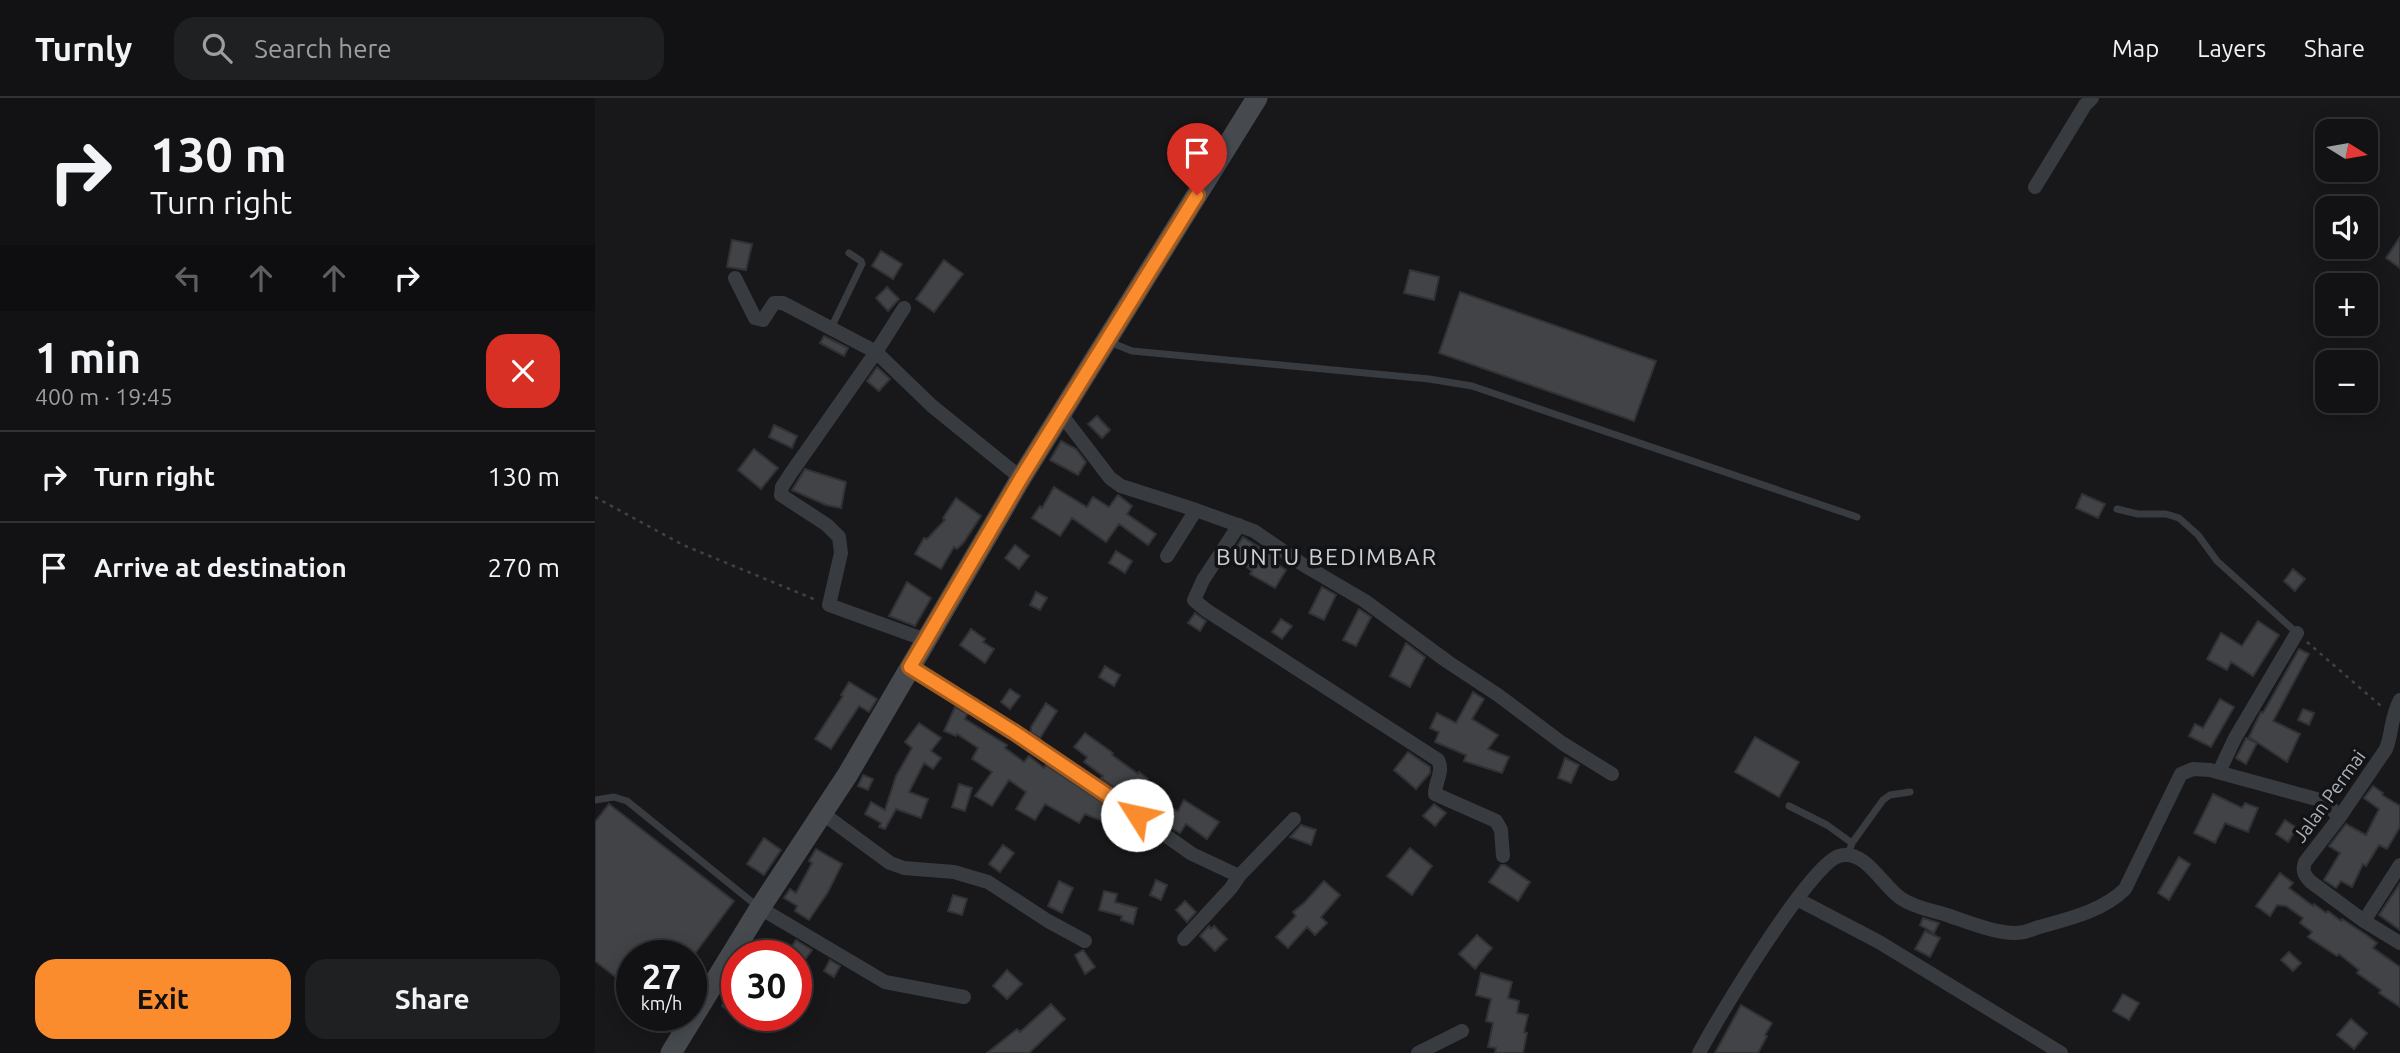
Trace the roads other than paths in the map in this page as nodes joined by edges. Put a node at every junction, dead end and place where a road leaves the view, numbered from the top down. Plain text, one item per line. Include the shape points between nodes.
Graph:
1 (2092, 98) edge
2 (1249, 103) edge
3 (2035, 187) dead end
4 (849, 253) dead end
5 (735, 278) dead end
6 (904, 308) dead end
7 (831, 328) junction
8 (1107, 341) junction
9 (876, 352) junction
10 (1062, 414) junction
11 (1021, 478) junction
12 (2117, 509) dead end
13 (1196, 510) junction
14 (1857, 517) dead end
15 (1239, 526) junction
16 (1167, 556) dead end
17 (2297, 633) joint
18 (926, 640) junction
19 (910, 667) junction
20 (2396, 708) edge
21 (2219, 772) junction
22 (1612, 774) dead end
23 (1910, 792) dead end
24 (595, 800) edge
25 (1789, 806) dead end
26 (822, 813) junction
27 (2339, 818) junction
28 (1294, 819) dead end
29 (1850, 849) junction
30 (1503, 856) dead end
31 (2400, 864) edge
32 (1239, 876) junction
33 (1797, 899) junction
34 (760, 908) junction
35 (2364, 921) junction
36 (1184, 939) dead end
37 (1085, 941) dead end
38 (2400, 943) edge
39 (964, 997) dead end
40 (1462, 1031) dead end
41 (671, 1053) edge
42 (1418, 1053) edge
43 (1699, 1053) edge
44 (2061, 1053) edge

1 - 3 street
2 - 8 street
4 - 7 lane via 862,264
5 - 7 street via 758,320 779,303
6 - 9 street
7 - 9 street
8 - 10 street
8 - 14 lane via 1132,351 1472,386
9 - 11 street via 932,406
9 - 18 street via 782,487 783,498 839,537 841,553 829,605
10 - 11 street
10 - 13 street via 1110,478 1130,491
11 - 18 street
12 - 17 lane via 2179,518 2217,561
13 - 15 street
13 - 16 street
15 - 22 street via 1365,601
15 - 30 street via 1194,600 1438,760 1435,794 1496,821
17 - 21 street
18 - 19 street
19 - 26 street
19 - 32 street via 1080,775 1192,854
20 - 27 street, Jalan Permai via 2386,749
21 - 27 street via 2320,800
21 - 29 street via 2199,768 2181,774 2118,896 2066,921 2023,933 1969,923 1903,900
23 - 29 lane via 1884,800
24 - 34 lane via 614,797 627,801
25 - 29 lane via 1837,831
26 - 34 street
26 - 37 street via 890,863 988,881
27 - 35 street, Jalan Permai via 2303,869 2311,882
28 - 32 street
29 - 33 street via 1829,860
31 - 35 street
32 - 36 street
33 - 43 street
33 - 44 street via 1879,942
34 - 39 street via 885,982
34 - 41 street
35 - 38 street, Jalan Permai
40 - 42 street

